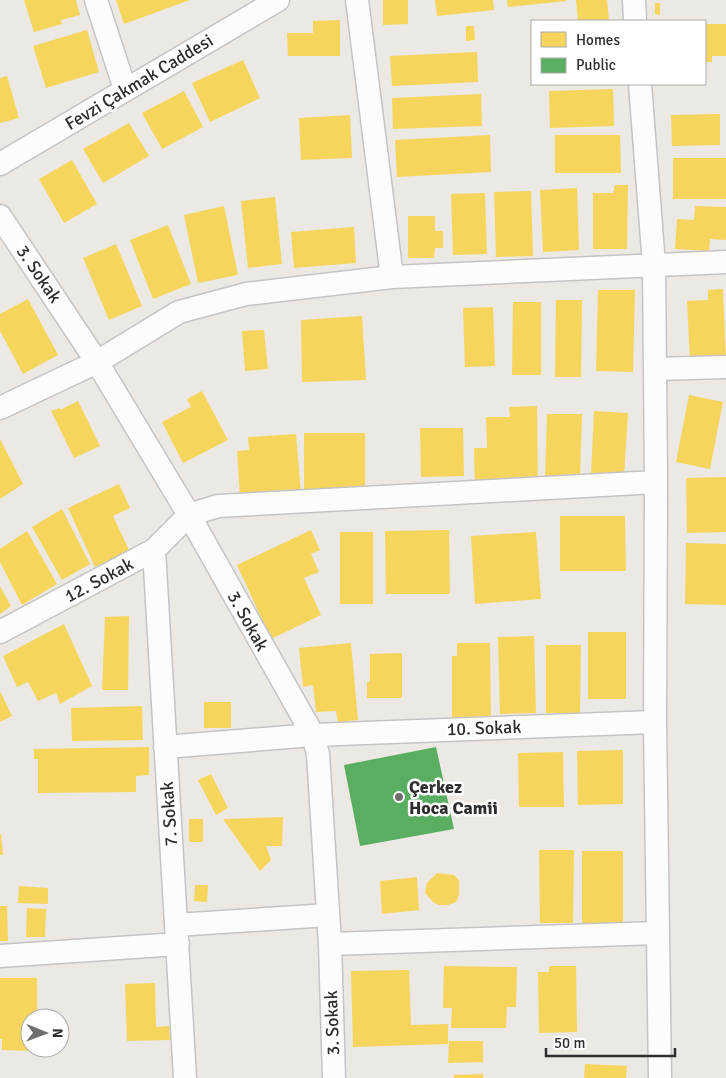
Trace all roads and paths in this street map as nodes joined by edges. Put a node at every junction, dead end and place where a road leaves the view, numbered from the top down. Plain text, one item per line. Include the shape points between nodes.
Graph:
1 (96, 0) edge
2 (278, 0) edge
3 (358, 0) edge
4 (634, 0) edge
5 (635, 20) edge
6 (640, 85) edge
7 (125, 89) junction
8 (0, 164) edge
9 (0, 216) edge
10 (726, 262) edge
11 (654, 265) junction
12 (392, 277) junction
13 (97, 362) junction
14 (726, 367) edge
15 (655, 369) junction
16 (0, 408) edge
17 (656, 482) junction
18 (188, 515) junction
19 (154, 550) junction
20 (0, 632) edge
21 (655, 722) junction
22 (313, 735) junction
23 (165, 748) junction
24 (328, 915) junction
25 (657, 933) junction
26 (177, 934) junction
27 (330, 944) junction
28 (0, 956) edge
29 (185, 1078) edge
30 (334, 1078) edge
31 (660, 1078) edge

1 - 7 street
2 - 7 street, Fevzi Çakmak Caddesi
3 - 12 street
4 - 5 street
6 - 11 street
7 - 8 street, Fevzi Çakmak Caddesi
9 - 13 street, 3. Sokak
10 - 11 street
11 - 12 street
11 - 15 street
12 - 13 street via 246,294 179,312
13 - 16 street
13 - 18 street, 3. Sokak
14 - 15 street
15 - 17 street
17 - 18 street via 218,506
17 - 21 street
18 - 19 street, 12. Sokak
18 - 22 street, 3. Sokak
19 - 20 street, 12. Sokak
19 - 23 street, 7. Sokak
21 - 22 street, 10. Sokak
21 - 25 street
22 - 23 street, 10. Sokak
22 - 24 street, 3. Sokak via 318,754
23 - 26 street, 7. Sokak
24 - 26 street
24 - 27 street, 3. Sokak
25 - 27 street
25 - 31 street
26 - 28 street
26 - 29 street, 7. Sokak
27 - 30 street, 3. Sokak

